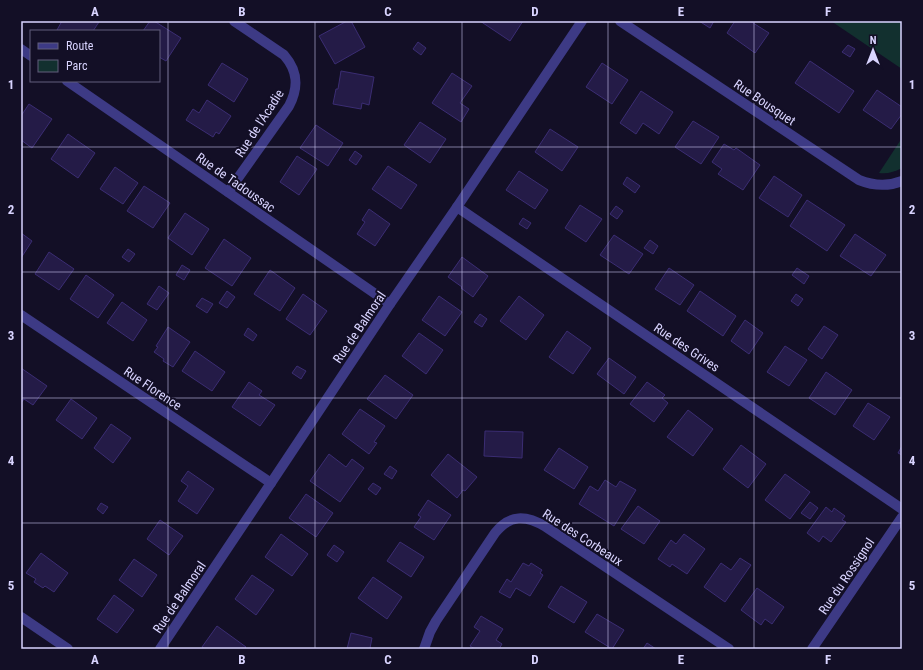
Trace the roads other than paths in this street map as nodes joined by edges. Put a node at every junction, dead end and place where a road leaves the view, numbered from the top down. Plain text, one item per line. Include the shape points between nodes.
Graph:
1 (234, 21) edge
2 (582, 21) edge
3 (620, 21) edge
4 (21, 49) edge
5 (30, 55) edge
6 (68, 82) edge
7 (902, 181) edge
8 (228, 192) junction
9 (457, 207) junction
10 (390, 304) junction
11 (21, 315) edge
12 (272, 483) junction
13 (902, 509) edge
14 (902, 517) edge
15 (21, 617) edge
16 (68, 649) edge
17 (160, 649) edge
18 (424, 649) edge
19 (729, 649) edge
20 (812, 649) edge

1 - 8 street, Rue de l'Acadie via 284,55 294,70 296,82 289,106
2 - 9 street, Rue de Balmoral
3 - 7 street, Rue Bousquet via 860,180 879,185
4 - 5 street
6 - 8 street, Rue de Tadoussac
8 - 10 street, Rue de Tadoussac
9 - 10 street, Rue de Balmoral
9 - 13 street, Rue des Grives
10 - 12 street, Rue de Balmoral
11 - 12 street, Rue Florence
12 - 17 street, Rue de Balmoral
14 - 20 street, Rue du Rossignol
15 - 16 street
18 - 19 street, Rue des Corbeaux via 436,620 495,533 503,524 519,518 531,519 546,527

